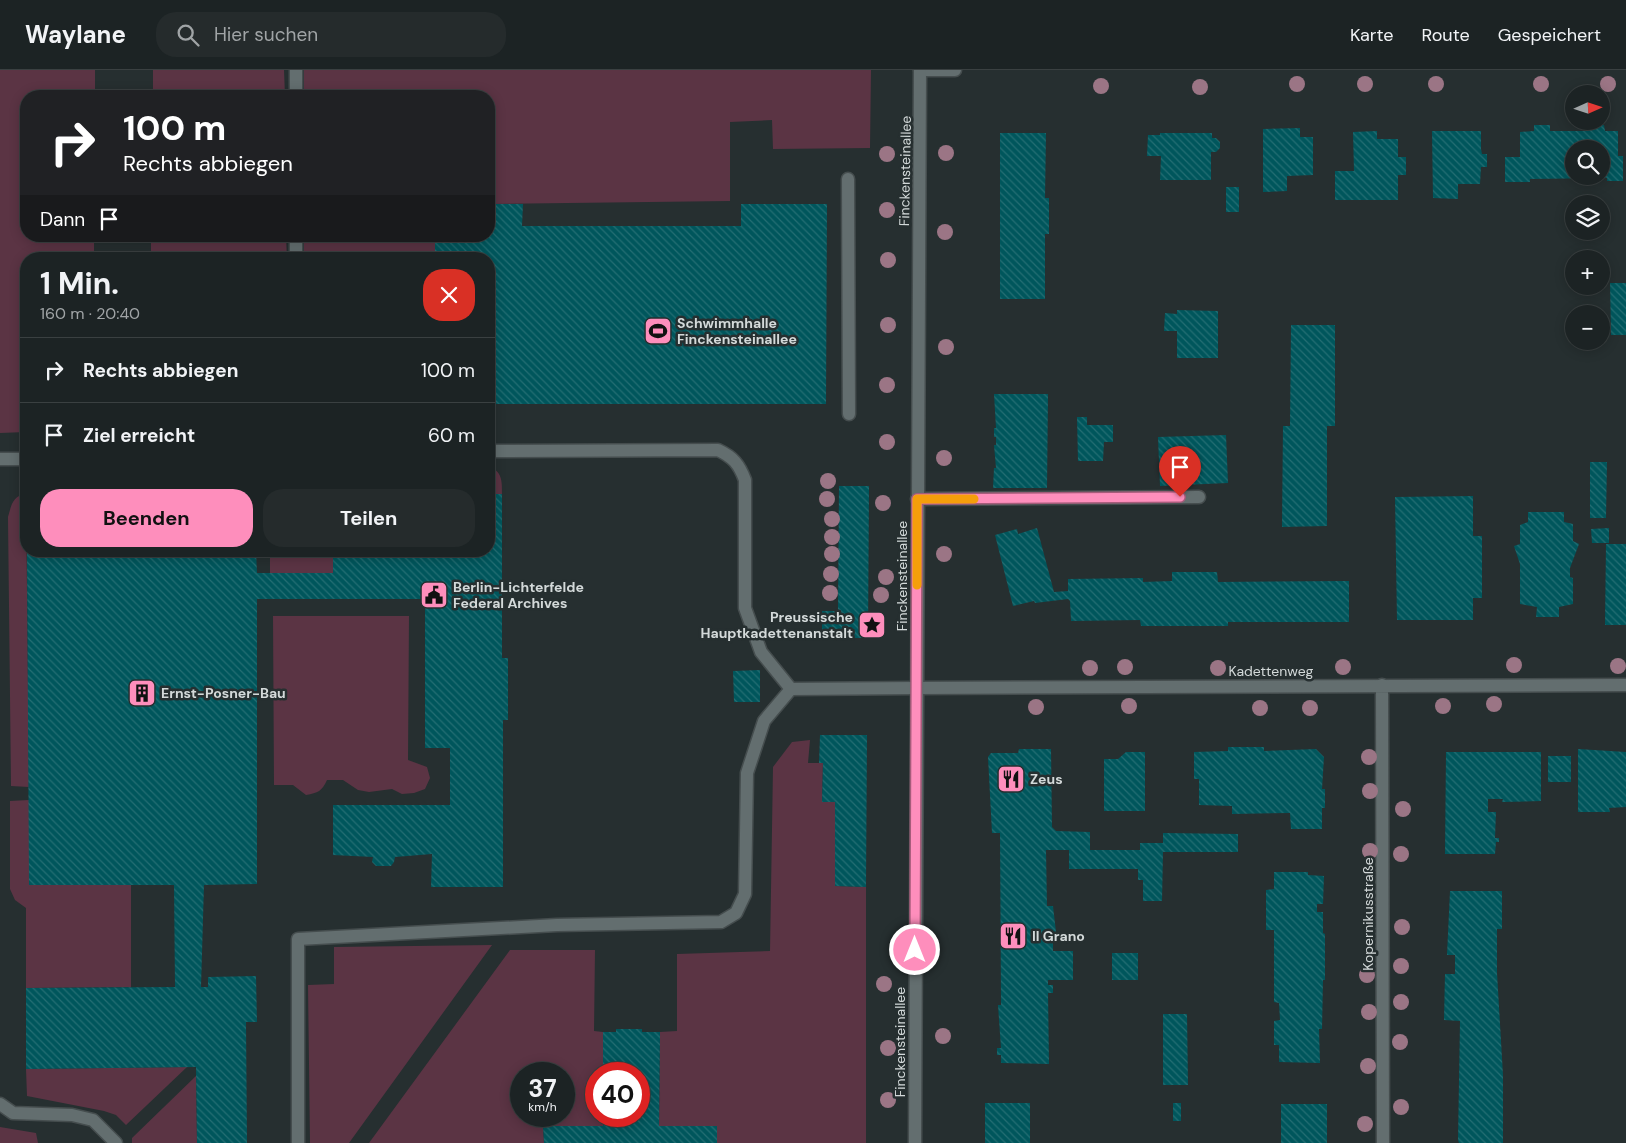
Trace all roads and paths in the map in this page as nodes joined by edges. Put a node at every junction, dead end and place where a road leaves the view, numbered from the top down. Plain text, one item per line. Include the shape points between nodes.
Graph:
1 (296, 70) edge
2 (920, 70) edge
3 (955, 70) edge
4 (296, 90) edge
5 (848, 178) dead end
6 (849, 414) dead end
7 (495, 451) edge
8 (0, 459) edge
9 (20, 459) edge
10 (1199, 497) dead end
11 (917, 499) junction
12 (1382, 685) junction
13 (1626, 685) edge
14 (791, 688) junction
15 (916, 688) junction
16 (0, 1104) edge
17 (116, 1143) edge
18 (298, 1143) edge
19 (915, 1143) edge
20 (1383, 1143) edge

1 - 4 street
2 - 3 street
2 - 11 street, Finckensteinallee
5 - 6 street
7 - 14 street via 718,450 730,456 740,466 745,480 745,608 761,652
8 - 9 street
10 - 11 street
11 - 15 street, Finckensteinallee
12 - 13 street, Kadettenweg
12 - 15 street, Kadettenweg
12 - 20 street, Kopernikusstraße
14 - 15 street, Kadettenweg
14 - 18 street via 764,722 747,773 745,894 736,913 721,922 558,924 298,939
15 - 19 street, Finckensteinallee
16 - 17 street via 13,1113 72,1115 92,1120

